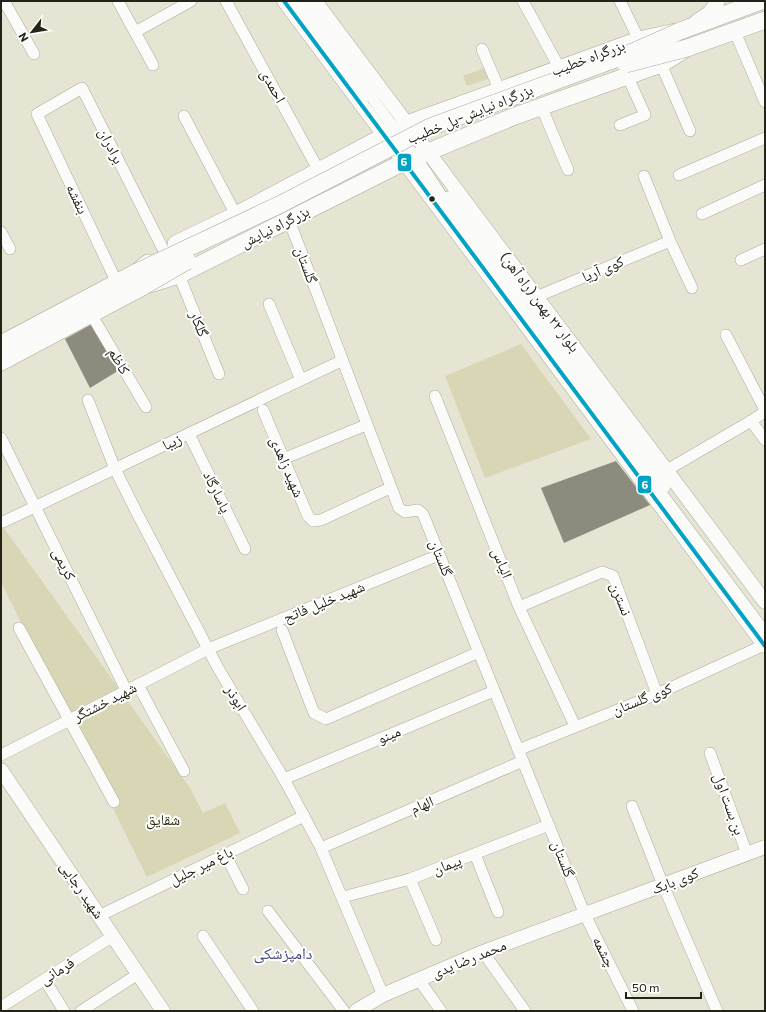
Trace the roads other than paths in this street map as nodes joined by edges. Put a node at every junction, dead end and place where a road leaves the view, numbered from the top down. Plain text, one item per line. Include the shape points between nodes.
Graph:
1 (4, 1) edge
2 (118, 1) edge
3 (191, 1) edge
4 (226, 1) edge
5 (284, 1) edge
6 (294, 1) edge
7 (305, 1) edge
8 (315, 1) edge
9 (524, 1) edge
10 (620, 1) edge
11 (718, 1) edge
12 (761, 1) edge
13 (765, 20) edge
14 (680, 31) junction
15 (135, 32) junction
16 (735, 32) junction
17 (639, 40) junction
18 (687, 48) junction
19 (482, 49) dead end
20 (34, 54) dead end
21 (661, 64) junction
22 (153, 65) dead end
23 (560, 69) junction
24 (627, 75) junction
25 (502, 88) junction
26 (477, 98) junction
27 (375, 102) junction
28 (765, 102) edge
29 (542, 106) junction
30 (37, 114) joint
31 (184, 116) dead end
32 (515, 116) junction
33 (620, 125) dead end
34 (489, 127) junction
35 (396, 130) junction
36 (690, 131) dead end
37 (765, 138) edge
38 (416, 157) junction
39 (568, 170) dead end
40 (319, 171) junction
41 (426, 172) junction
42 (679, 175) dead end
43 (644, 176) dead end
44 (765, 185) edge
45 (333, 197) junction
46 (702, 214) dead end
47 (236, 215) junction
48 (289, 220) junction
49 (1, 232) edge
50 (670, 241) junction
51 (10, 249) dead end
52 (765, 249) edge
53 (164, 251) junction
54 (741, 260) dead end
55 (179, 275) junction
56 (140, 279) junction
57 (117, 283) junction
58 (692, 288) dead end
59 (536, 297) junction
60 (269, 304) dead end
61 (92, 314) junction
62 (726, 335) dead end
63 (1, 344) edge
64 (341, 361) junction
65 (1, 362) edge
66 (219, 374) dead end
67 (301, 380) junction
68 (435, 396) dead end
69 (88, 400) dead end
70 (146, 407) dead end
71 (263, 410) dead end
72 (751, 421) junction
73 (366, 425) junction
74 (189, 434) junction
75 (1, 438) edge
76 (765, 440) edge
77 (283, 459) junction
78 (115, 469) junction
79 (667, 470) junction
80 (390, 488) junction
81 (35, 507) junction
82 (3, 522) dead end
83 (245, 550) dead end
84 (439, 555) junction
85 (765, 602) edge
86 (519, 607) junction
87 (765, 620) edge
88 (18, 628) dead end
89 (282, 630) dead end
90 (765, 641) edge
91 (208, 648) junction
92 (479, 652) junction
93 (138, 685) junction
94 (126, 690) junction
95 (494, 691) junction
96 (657, 694) junction
97 (69, 720) junction
98 (575, 726) junction
99 (518, 750) junction
100 (710, 753) dead end
101 (1, 755) edge
102 (523, 761) junction
103 (1, 770) edge
104 (184, 771) dead end
105 (284, 779) junction
106 (114, 802) dead end
107 (632, 806) dead end
108 (304, 816) junction
109 (549, 825) junction
110 (765, 847) edge
111 (321, 848) junction
112 (225, 854) junction
113 (475, 854) junction
114 (747, 854) junction
115 (410, 879) junction
116 (663, 886) junction
117 (243, 889) dead end
118 (343, 897) junction
119 (268, 911) dead end
120 (498, 912) dead end
121 (585, 915) junction
122 (99, 916) junction
123 (113, 936) junction
124 (203, 936) dead end
125 (436, 940) dead end
126 (483, 952) junction
127 (138, 974) junction
128 (418, 980) junction
129 (48, 985) dead end
130 (383, 995) junction
131 (1, 1007) edge
132 (64, 1011) edge
133 (81, 1011) edge
134 (163, 1011) edge
135 (253, 1011) edge
136 (344, 1011) edge
137 (356, 1011) edge
138 (442, 1011) edge
139 (525, 1011) edge
140 (633, 1011) edge
141 (716, 1011) edge

1 - 20 street
2 - 15 street
3 - 15 street
4 - 40 street, احمدی
5 - 35 main road, بلوار ۲۲ بهمن (راه آهن)
6 - 27 street via 357,85
7 - 27 street via 363,80
8 - 35 main road, بلوار ۲۲ بهمن (راه آهن)
9 - 23 street
10 - 17 street
11 - 14 main road via 709,13
12 - 14 highway
13 - 16 highway
14 - 17 highway, بزرگراه خطیب
14 - 56 highway, بزرگراه نیایش-پل خطیب, bridge via 626,55 430,127
15 - 22 street
16 - 18 highway
16 - 28 street
17 - 23 highway, بزرگراه خطیب
18 - 21 highway, بزرگراه خطیب
18 - 56 highway, بزرگراه نیایش-پل خطیب, bridge via 628,63 434,136 177,266
19 - 25 street
21 - 24 highway, بزرگراه خطیب
21 - 36 street
23 - 25 highway, بزرگراه خطیب
24 - 29 highway, بزرگراه خطیب
24 - 33 street via 645,115
25 - 26 highway, بزرگراه خطیب
25 - 32 highway via 497,94 495,104 498,112 506,116
26 - 34 highway via 491,106 493,117
26 - 35 highway, بزرگراه خطیب
27 - 35 street
29 - 32 highway, بزرگراه خطیب
29 - 39 street
30 - 53 street, برادران via 82,88
30 - 57 street, بنفشه
31 - 47 street
32 - 34 highway, بزرگراه خطیب
34 - 38 highway, بزرگراه خطیب
35 - 38 main road, بلوار ۲۲ بهمن (راه آهن)
35 - 38 main road, بلوار ۲۲ بهمن (راه آهن)
35 - 40 highway, بزرگراه نیایش
37 - 42 street
38 - 41 street
38 - 45 highway, بزرگراه نیایش
38 - 59 main road, بلوار ۲۲ بهمن (راه آهن)
38 - 90 main road, بلوار ۲۲ بهمن (راه آهن)
40 - 45 highway
40 - 47 highway, بزرگراه نیایش
41 - 87 street via 480,237
41 - 90 street via 454,216
43 - 50 street
44 - 46 street
45 - 48 highway, بزرگراه نیایش
47 - 53 highway, بزرگراه نیایش
48 - 55 highway, بزرگراه نیایش
48 - 64 street, گلستان
49 - 51 street
50 - 58 street
50 - 59 street, کوی آریا
52 - 54 street
53 - 56 highway, بزرگراه نیایش
55 - 56 highway, بزرگراه نیایش
55 - 66 street, گلکار
56 - 57 highway
56 - 61 highway
57 - 63 highway
59 - 79 main road, بلوار ۲۲ بهمن (راه آهن)
60 - 67 street
61 - 65 highway
61 - 70 street, کاظم
62 - 72 street via 764,407 763,413
64 - 67 street, زیبا
64 - 73 street, گلستان
67 - 74 street, زیبا
68 - 86 street, الیاس
69 - 78 street, ابوذر
71 - 77 street, شهید زاهدی
72 - 76 street
72 - 79 street
73 - 77 street
73 - 80 street, گلستان
74 - 78 street, زیبا
74 - 83 street, پاسارگاد
75 - 81 street, کریمی
77 - 80 street, شهید زاهدی via 308,516 314,521
78 - 81 street, زیبا
78 - 91 street, ابوذر
79 - 85 main road, بلوار ۲۲ بهمن (راه آهن)
80 - 84 street, گلستان via 402,511 422,511
81 - 82 street, زیبا
81 - 94 street, کریمی
84 - 91 street, شهید خلیل فاتح
84 - 92 street, گلستان
86 - 96 street, نسترن via 602,572 613,576
86 - 98 street, الیاس
88 - 97 street
89 - 92 street via 314,713 326,719
90 - 96 street, کوی گلستان
91 - 93 street, شهید خشتگر
91 - 105 street, ابوذر
92 - 95 street, گلستان
93 - 94 street, شهید خشتگر
93 - 104 street
94 - 97 street, شهید خشتگر
95 - 99 street, گلستان
95 - 105 street, مینو
96 - 98 street, کوی گلستان
97 - 101 street, شهید خشتگر
97 - 106 street
98 - 99 street, کوی گلستان
99 - 102 street, گلستان
100 - 114 street, بن بست اول
102 - 109 street, گلستان
102 - 111 street, الهام
103 - 122 main road, شهید رجایی
105 - 108 street, ابوذر
107 - 116 street
108 - 111 street, ابوذر
108 - 112 street, باغ میر جلیل
109 - 113 street, پیمان
109 - 121 street, گلستان
110 - 114 main road, کوی بابک
111 - 118 street, ابوذر
112 - 117 street
112 - 122 street, باغ میر جلیل
113 - 115 street, پیمان
113 - 120 street
114 - 116 main road, کوی بابک
115 - 118 street, پیمان
115 - 125 street
116 - 121 main road, کوی بابک
116 - 141 street
118 - 130 street, ابوذر
119 - 136 street
121 - 126 main road, محمد رضا یدی
121 - 140 street, چشمه
122 - 123 main road, شهید رجایی
123 - 127 main road, شهید رجایی
123 - 131 street, فرمانی
124 - 135 street
126 - 128 main road, محمد رضا یدی
126 - 139 street
127 - 133 street
127 - 134 main road, شهید رجایی
128 - 130 main road, محمد رضا یدی
128 - 138 street
129 - 132 street
130 - 137 main road, محمد رضا یدی

